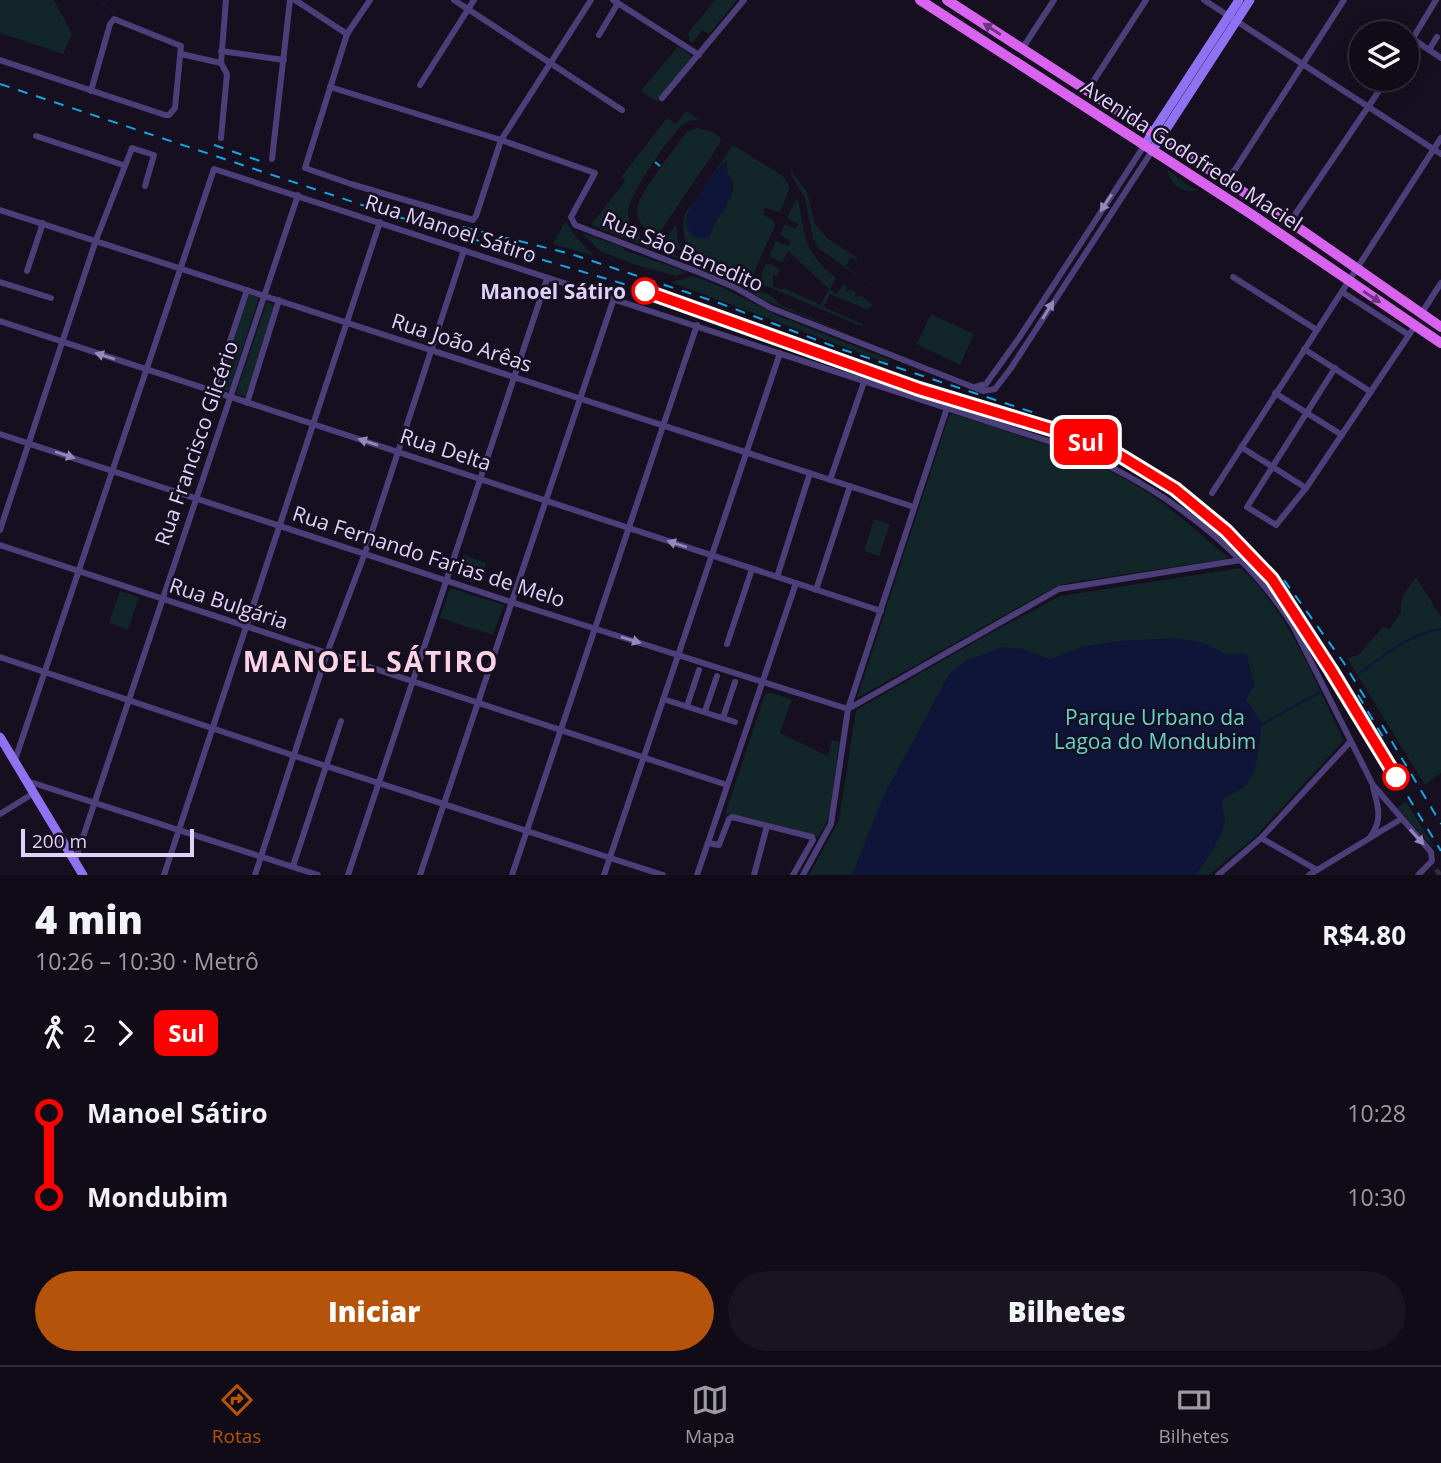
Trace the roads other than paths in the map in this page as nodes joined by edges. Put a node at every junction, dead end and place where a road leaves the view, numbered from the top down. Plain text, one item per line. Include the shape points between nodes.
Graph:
1 (226, 0) edge
2 (293, 0) edge
3 (370, 0) edge
4 (454, 0) edge
5 (474, 0) edge
6 (591, 0) edge
7 (744, 0) edge
8 (920, 0) edge
9 (947, 0) edge
10 (1054, 0) edge
11 (1146, 0) edge
12 (1204, 0) edge
13 (1239, 0) edge
14 (1250, 0) edge
15 (1344, 0) edge
16 (1436, 0) edge
17 (616, 2) edge
18 (959, 3) edge
19 (468, 9) junction
20 (1233, 18) junction
21 (1419, 29) edge
22 (347, 34) junction
23 (598, 35) dead end
24 (1437, 37) dead end
25 (1419, 43) edge
26 (1022, 49) junction
27 (181, 50) junction
28 (1429, 50) junction
29 (221, 51) junction
30 (699, 55) junction
31 (1441, 58) edge
32 (0, 60) edge
33 (284, 60) junction
34 (1043, 62) junction
35 (221, 63) junction
36 (1302, 63) junction
37 (551, 64) junction
38 (1035, 75) junction
39 (1072, 81) junction
40 (419, 85) dead end
41 (330, 87) junction
42 (91, 90) junction
43 (1087, 91) junction
44 (1379, 91) edge
45 (1064, 94) junction
46 (662, 99) dead end
47 (1369, 106) junction
48 (622, 110) dead end
49 (36, 136) dead end
50 (1156, 136) junction
51 (220, 138) dead end
52 (1441, 138) edge
53 (500, 140) junction
54 (1148, 148) junction
55 (1434, 149) junction
56 (1441, 154) edge
57 (272, 159) dead end
58 (124, 164) junction
59 (1227, 182) junction
60 (145, 186) dead end
61 (298, 195) junction
62 (0, 210) edge
63 (380, 222) junction
64 (1290, 222) junction
65 (43, 223) junction
66 (1310, 237) junction
67 (96, 240) junction
68 (1324, 247) junction
69 (1302, 249) junction
70 (464, 250) junction
71 (1315, 258) junction
72 (181, 268) junction
73 (1356, 269) junction
74 (26, 271) dead end
75 (1233, 276) dead end
76 (547, 279) junction
77 (0, 282) edge
78 (1348, 282) junction
79 (1441, 283) edge
80 (247, 290) junction
81 (1342, 292) junction
82 (264, 295) junction
83 (51, 298) dead end
84 (614, 298) junction
85 (279, 300) junction
86 (1421, 314) junction
87 (0, 321) edge
88 (347, 324) junction
89 (696, 325) junction
90 (1415, 326) junction
91 (1441, 327) edge
92 (1317, 330) junction
93 (1409, 335) junction
94 (1019, 338) junction
95 (62, 342) junction
96 (1027, 343) junction
97 (1441, 343) edge
98 (1304, 349) junction
99 (432, 350) junction
100 (780, 353) junction
101 (1335, 368) junction
102 (147, 370) junction
103 (514, 377) junction
104 (864, 382) junction
105 (975, 387) junction
106 (213, 392) junction
107 (1371, 392) junction
108 (1275, 393) junction
109 (230, 397) junction
110 (580, 398) junction
111 (247, 403) junction
112 (947, 408) junction
113 (1306, 412) junction
114 (313, 424) junction
115 (663, 426) junction
116 (0, 434) edge
117 (1342, 435) junction
118 (27, 443) junction
119 (1241, 447) junction
120 (397, 452) junction
121 (746, 453) junction
122 (1272, 466) junction
123 (113, 471) junction
124 (810, 473) junction
125 (480, 478) junction
126 (830, 480) junction
127 (850, 486) junction
128 (1306, 488) junction
129 (1212, 493) dead end
130 (196, 498) junction
131 (545, 500) junction
132 (914, 507) junction
133 (281, 526) junction
134 (628, 528) junction
135 (0, 530) edge
136 (0, 545) edge
137 (365, 553) junction
138 (711, 555) junction
139 (1241, 560) junction
140 (752, 569) junction
141 (79, 571) junction
142 (777, 577) junction
143 (446, 580) junction
144 (796, 583) junction
145 (816, 590) junction
146 (163, 599) junction
147 (511, 602) junction
148 (881, 611) junction
149 (247, 627) junction
150 (594, 629) junction
151 (727, 644) dead end
152 (327, 653) junction
153 (680, 654) junction
154 (0, 657) edge
155 (699, 670) dead end
156 (44, 673) junction
157 (717, 676) dead end
158 (412, 681) junction
159 (762, 681) junction
160 (735, 682) dead end
161 (663, 699) junction
162 (129, 700) junction
163 (478, 703) junction
164 (687, 706) junction
165 (848, 709) junction
166 (705, 711) junction
167 (723, 718) junction
168 (341, 721) dead end
169 (736, 722) dead end
170 (213, 729) junction
171 (561, 731) junction
172 (0, 737) edge
173 (1350, 742) junction
174 (295, 756) junction
175 (644, 758) junction
176 (15, 760) junction
177 (327, 765) junction
178 (27, 781) junction
179 (380, 782) junction
180 (727, 785) junction
181 (1373, 785) junction
182 (34, 793) junction
183 (94, 802) junction
184 (444, 803) junction
185 (0, 814) edge
186 (1380, 817) junction
187 (1401, 819) junction
188 (1393, 824) junction
189 (767, 826) junction
190 (179, 830) junction
191 (527, 830) junction
192 (1261, 838) junction
193 (1368, 840) junction
194 (708, 843) junction
195 (262, 857) junction
196 (610, 857) junction
197 (75, 861) junction
198 (293, 866) junction
199 (1317, 870) junction
200 (83, 875) edge
201 (164, 875) edge
202 (255, 875) edge
203 (318, 875) edge
204 (348, 875) edge
205 (420, 875) edge
206 (512, 875) edge
207 (604, 875) edge
208 (663, 875) edge
209 (697, 875) edge
210 (754, 875) edge
211 (793, 875) edge
212 (803, 875) edge
213 (1218, 875) edge
214 (1309, 875) edge
215 (1418, 875) edge

1 - 29 street
2 - 22 street
2 - 33 street
3 - 22 street
4 - 19 street
5 - 19 street
6 - 37 street
7 - 30 street
8 - 38 main road, Avenida Godofredo Maciel
9 - 18 main road, Avenida Godofredo Maciel
10 - 26 street
11 - 43 street
12 - 20 street
13 - 20 main road
14 - 20 main road
15 - 36 street
16 - 21 street
17 - 23 street
17 - 30 street
26 -> 18 main road, Avenida Godofredo Maciel
19 - 37 street
19 - 40 street
20 - 36 street
20 - 50 main road
22 - 41 street
24 - 28 street
25 - 28 street
26 - 34 main road, Avenida Godofredo Maciel
27 - 35 street
27 - 42 street via 172,114
27 - 42 street via 177,43 114,19
28 - 31 street
29 - 33 street
29 - 35 street
30 - 46 street
32 - 42 street
33 - 57 street
34 - 38 main road
34 - 39 main road, Avenida Godofredo Maciel
35 - 51 street via 227,74
36 - 47 street
36 - 59 street
37 - 48 street
37 - 53 street
38 - 45 main road, Avenida Godofredo Maciel
39 - 43 main road, Avenida Godofredo Maciel
39 - 45 main road
41 - 53 street, Rua São Benedito
41 - 53 street, Rua Manoel Sátiro via 304,165 340,181 471,220
43 - 50 main road, Avenida Godofredo Maciel
44 - 47 street
45 - 54 main road, Avenida Godofredo Maciel
47 - 55 street
47 - 64 street
49 - 58 street
50 - 54 main road
50 - 59 main road, Avenida Godofredo Maciel
52 - 55 street
53 - 105 street, Rua São Benedito via 595,173 572,217 575,225
54 - 69 main road, Avenida Godofredo Maciel
54 -> 94 street
96 -> 54 street
55 - 56 street
55 - 73 street
58 - 60 street via 132,148 154,154
58 - 67 street
59 - 64 main road, Avenida Godofredo Maciel
61 - 63 street, Rua Manoel Sátiro
61 - 72 street, Rua Manoel Sátiro via 214,169
61 - 82 street, Rua Francisco Glicério
62 - 65 street, Rua João Arêas
63 - 70 street, Rua Manoel Sátiro
63 - 88 street
64 - 66 main road, Avenida Godofredo Maciel
65 - 67 street, Rua João Arêas
65 - 74 street
66 - 68 main road, Avenida Godofredo Maciel
66 - 69 main road
67 - 72 street, Rua João Arêas
67 - 95 street
68 - 71 main road
68 - 73 main road, Avenida Godofredo Maciel
69 - 71 main road, Avenida Godofredo Maciel
70 - 76 street, Rua Manoel Sátiro
70 - 99 street
71 - 78 main road, Avenida Godofredo Maciel
72 - 80 street, Rua João Arêas
72 - 102 street
73 - 78 street
73 - 86 main road, Avenida Godofredo Maciel
75 - 92 street
76 - 84 street, Rua Manoel Sátiro
76 - 103 street
77 - 83 street
78 - 81 street
78 -> 90 main road, Avenida Godofredo Maciel
79 - 86 street
80 - 82 street, Rua João Arêas
80 - 106 street, Rua Francisco Glicério
81 - 92 street
81 - 93 street
82 - 85 street, Rua João Arêas
82 - 109 street, Rua Francisco Glicério
84 - 89 street, Rua Manoel Sátiro
84 - 110 street
85 - 88 street, Rua João Arêas
85 - 111 street, Rua Francisco Glicério
86 - 91 main road, Avenida Godofredo Maciel
87 - 95 street, Rua Delta
88 - 99 street, Rua João Arêas
88 - 114 street
89 - 100 street, Rua Manoel Sátiro
89 - 115 street
90 - 93 street
90 - 97 main road, Avenida Godofredo Maciel
92 - 98 street
93 - 107 street
94 - 96 street
94 - 105 street via 986,384
102 -> 95 street, Rua Delta
95 - 118 street
96 - 105 street via 995,389
98 - 101 street
98 - 108 street
99 - 103 street, Rua João Arêas
99 - 120 street
100 - 104 street, Rua Manoel Sátiro
100 - 121 street
101 - 107 street
101 - 113 street
102 - 106 street, Rua Delta
102 - 123 street
103 - 110 street, Rua João Arêas
103 - 125 street
104 - 112 street, Rua Manoel Sátiro
104 - 126 street
106 - 109 street, Rua Delta
107 - 117 street
108 - 113 street
108 - 119 street
109 - 111 street, Rua Delta
109 - 130 street, Rua Francisco Glicério
110 - 115 street, Rua João Arêas
110 - 131 street
111 - 114 street, Rua Delta
112 - 132 street
112 - 139 street, Rua Manoel Sátiro via 1081,453 1147,486
113 - 117 street
113 - 122 street
120 -> 114 street, Rua Delta
114 - 133 street
115 - 121 street, Rua João Arêas
115 - 134 street
116 - 118 street, Rua Fernando Farias de Melo
117 - 128 street
118 -> 123 street, Rua Fernando Farias de Melo
118 - 135 street
119 - 122 street
119 - 129 street
120 - 125 street, Rua Delta
120 - 137 street
121 - 124 street, Rua João Arêas
121 - 138 street
122 - 128 street
122 - 128 street via 1247,508 1277,526
123 - 130 street, Rua Fernando Farias de Melo
123 - 141 street
124 - 126 street, Rua João Arêas
124 - 142 street
125 - 131 street, Rua Delta
125 - 143 street
126 - 127 street, Rua João Arêas
127 - 132 street, Rua João Arêas
127 - 145 street
130 - 133 street, Rua Fernando Farias de Melo
130 - 146 street, Rua Francisco Glicério
131 - 134 street, Rua Delta
131 - 147 street
132 - 148 street
133 - 137 street, Rua Fernando Farias de Melo
133 - 149 street
138 -> 134 street, Rua Delta
134 - 150 street
136 - 141 street, Rua Bulgária
137 - 143 street, Rua Fernando Farias de Melo
137 - 152 street
138 - 140 street, Rua Delta
138 - 153 street
139 - 165 street via 1059,589
139 - 173 street, Rua Manoel Sátiro via 1293,626
140 - 142 street, Rua Delta
140 - 151 street
141 - 146 street, Rua Bulgária
141 - 156 street
142 - 144 street, Rua Delta
143 - 147 street, Rua Fernando Farias de Melo
143 - 158 street
144 - 145 street, Rua Delta
144 - 159 street
145 - 148 street, Rua Delta
146 - 149 street, Rua Bulgária
146 - 162 street, Rua Francisco Glicério
147 - 150 street, Rua Fernando Farias de Melo
147 - 163 street
148 - 165 street
149 - 152 street, Rua Bulgária
149 - 170 street
150 -> 153 street, Rua Fernando Farias de Melo
150 - 171 street
152 - 158 street, Rua Bulgária
152 - 174 street
153 - 159 street, Rua Fernando Farias de Melo
153 - 161 street
154 - 156 street
155 - 164 street
156 - 162 street
156 - 176 street
157 - 166 street
158 - 163 street, Rua Bulgária
158 - 179 street
159 - 165 street, Rua Fernando Farias de Melo
159 - 180 street
160 - 167 street
161 - 164 street
161 - 175 street
162 - 170 street
162 - 183 street, Rua Francisco Glicério
163 - 171 street, Rua Bulgária
163 - 184 street
164 - 166 street
165 - 212 street via 831,824
166 - 167 street
167 - 169 street
168 - 177 street
170 - 174 street
170 - 190 street
171 - 175 street, Rua Bulgária
171 - 191 street
172 - 176 main road
173 - 181 street, Rua Manoel Sátiro
173 - 192 street
174 - 177 street
174 - 195 street
175 - 180 street, Rua Bulgária
175 - 196 street
176 - 178 main road
177 - 179 street
177 - 198 street
178 - 182 main road
178 - 183 street
179 - 184 street
179 - 204 street
180 - 194 street
181 - 186 street, Rua Manoel Sátiro
181 - 187 street, Rua Manoel Sátiro
182 - 185 street
182 - 197 main road
183 - 190 street
183 - 197 street, Rua Francisco Glicério
184 - 191 street
184 - 205 street
186 - 188 street
186 - 193 street
187 - 188 street
187 -> 215 street, Rua Manoel Sátiro via 1432,856
188 - 193 street
189 - 194 street via 731,817 719,845
189 - 210 street
189 - 211 street via 812,837
190 - 195 street
190 - 201 street
191 - 196 street
191 - 206 street
192 - 199 street
192 - 213 street
193 - 199 street
194 - 209 street
195 - 198 street
195 - 202 street
196 - 207 street
196 - 208 street
197 - 200 main road
198 - 203 street
199 - 214 street

